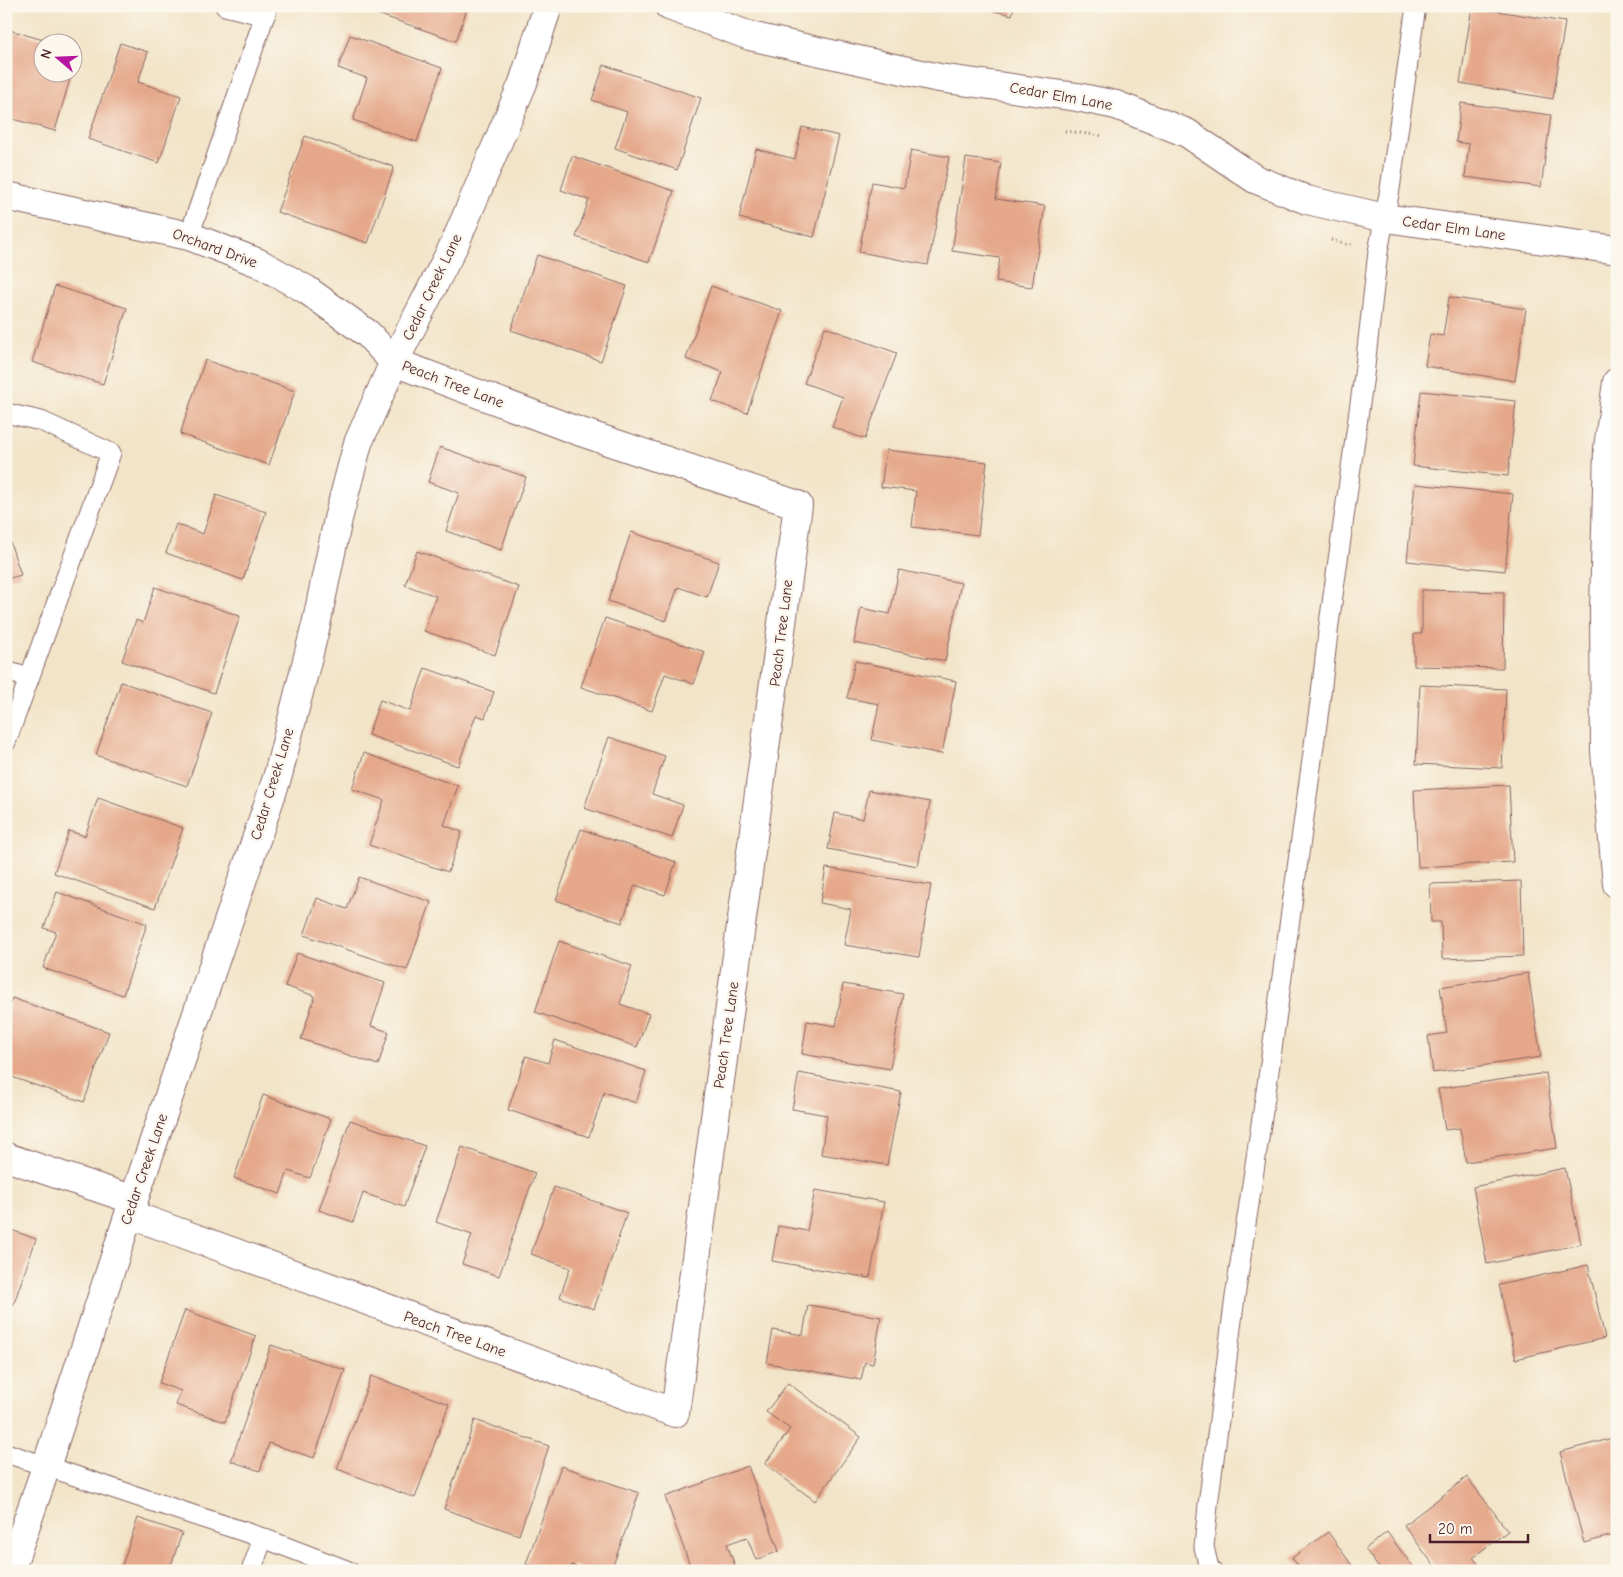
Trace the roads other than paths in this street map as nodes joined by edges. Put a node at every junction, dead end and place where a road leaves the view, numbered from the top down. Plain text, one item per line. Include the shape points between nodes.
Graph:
1 (225, 6) edge
2 (548, 6) edge
3 (668, 6) edge
4 (1416, 6) edge
5 (267, 11) edge
6 (6, 196) edge
7 (1385, 218) junction
8 (189, 236) junction
9 (1617, 250) edge
10 (394, 362) junction
11 (1617, 382) edge
12 (6, 413) edge
13 (6, 671) edge
14 (29, 678) junction
15 (6, 742) edge
16 (1611, 751) edge
17 (1617, 884) edge
18 (6, 1157) edge
19 (131, 1207) junction
20 (6, 1453) edge
21 (46, 1466) junction
22 (263, 1538) junction
23 (10, 1571) edge
24 (251, 1571) edge
25 (349, 1571) edge
26 (1212, 1571) edge

1 - 5 lane
2 - 10 street, Cedar Creek Lane via 523,84 455,242
3 - 7 street, Cedar Elm Lane via 750,36 939,78 1116,105 1187,133 1255,179 1307,200
4 - 7 lane
5 - 8 lane
6 - 8 street, Orchard Drive
7 - 9 street, Cedar Elm Lane
7 - 26 lane via 1209,1495 1204,1547
8 - 10 street, Orchard Drive via 259,263 307,290 368,334
10 - 19 street, Cedar Creek Lane via 358,443 278,776
10 - 19 street, Peach Tree Lane via 572,429 798,505 675,1413
11 - 16 street via 1608,448 1604,610
12 - 14 lane via 42,421 111,453
13 - 14 lane
14 - 15 lane
16 - 17 street
18 - 19 street
19 - 21 street, Cedar Creek Lane
20 - 21 lane
21 - 22 lane
21 - 23 street, Cedar Creek Lane
22 - 24 lane
22 - 25 lane

